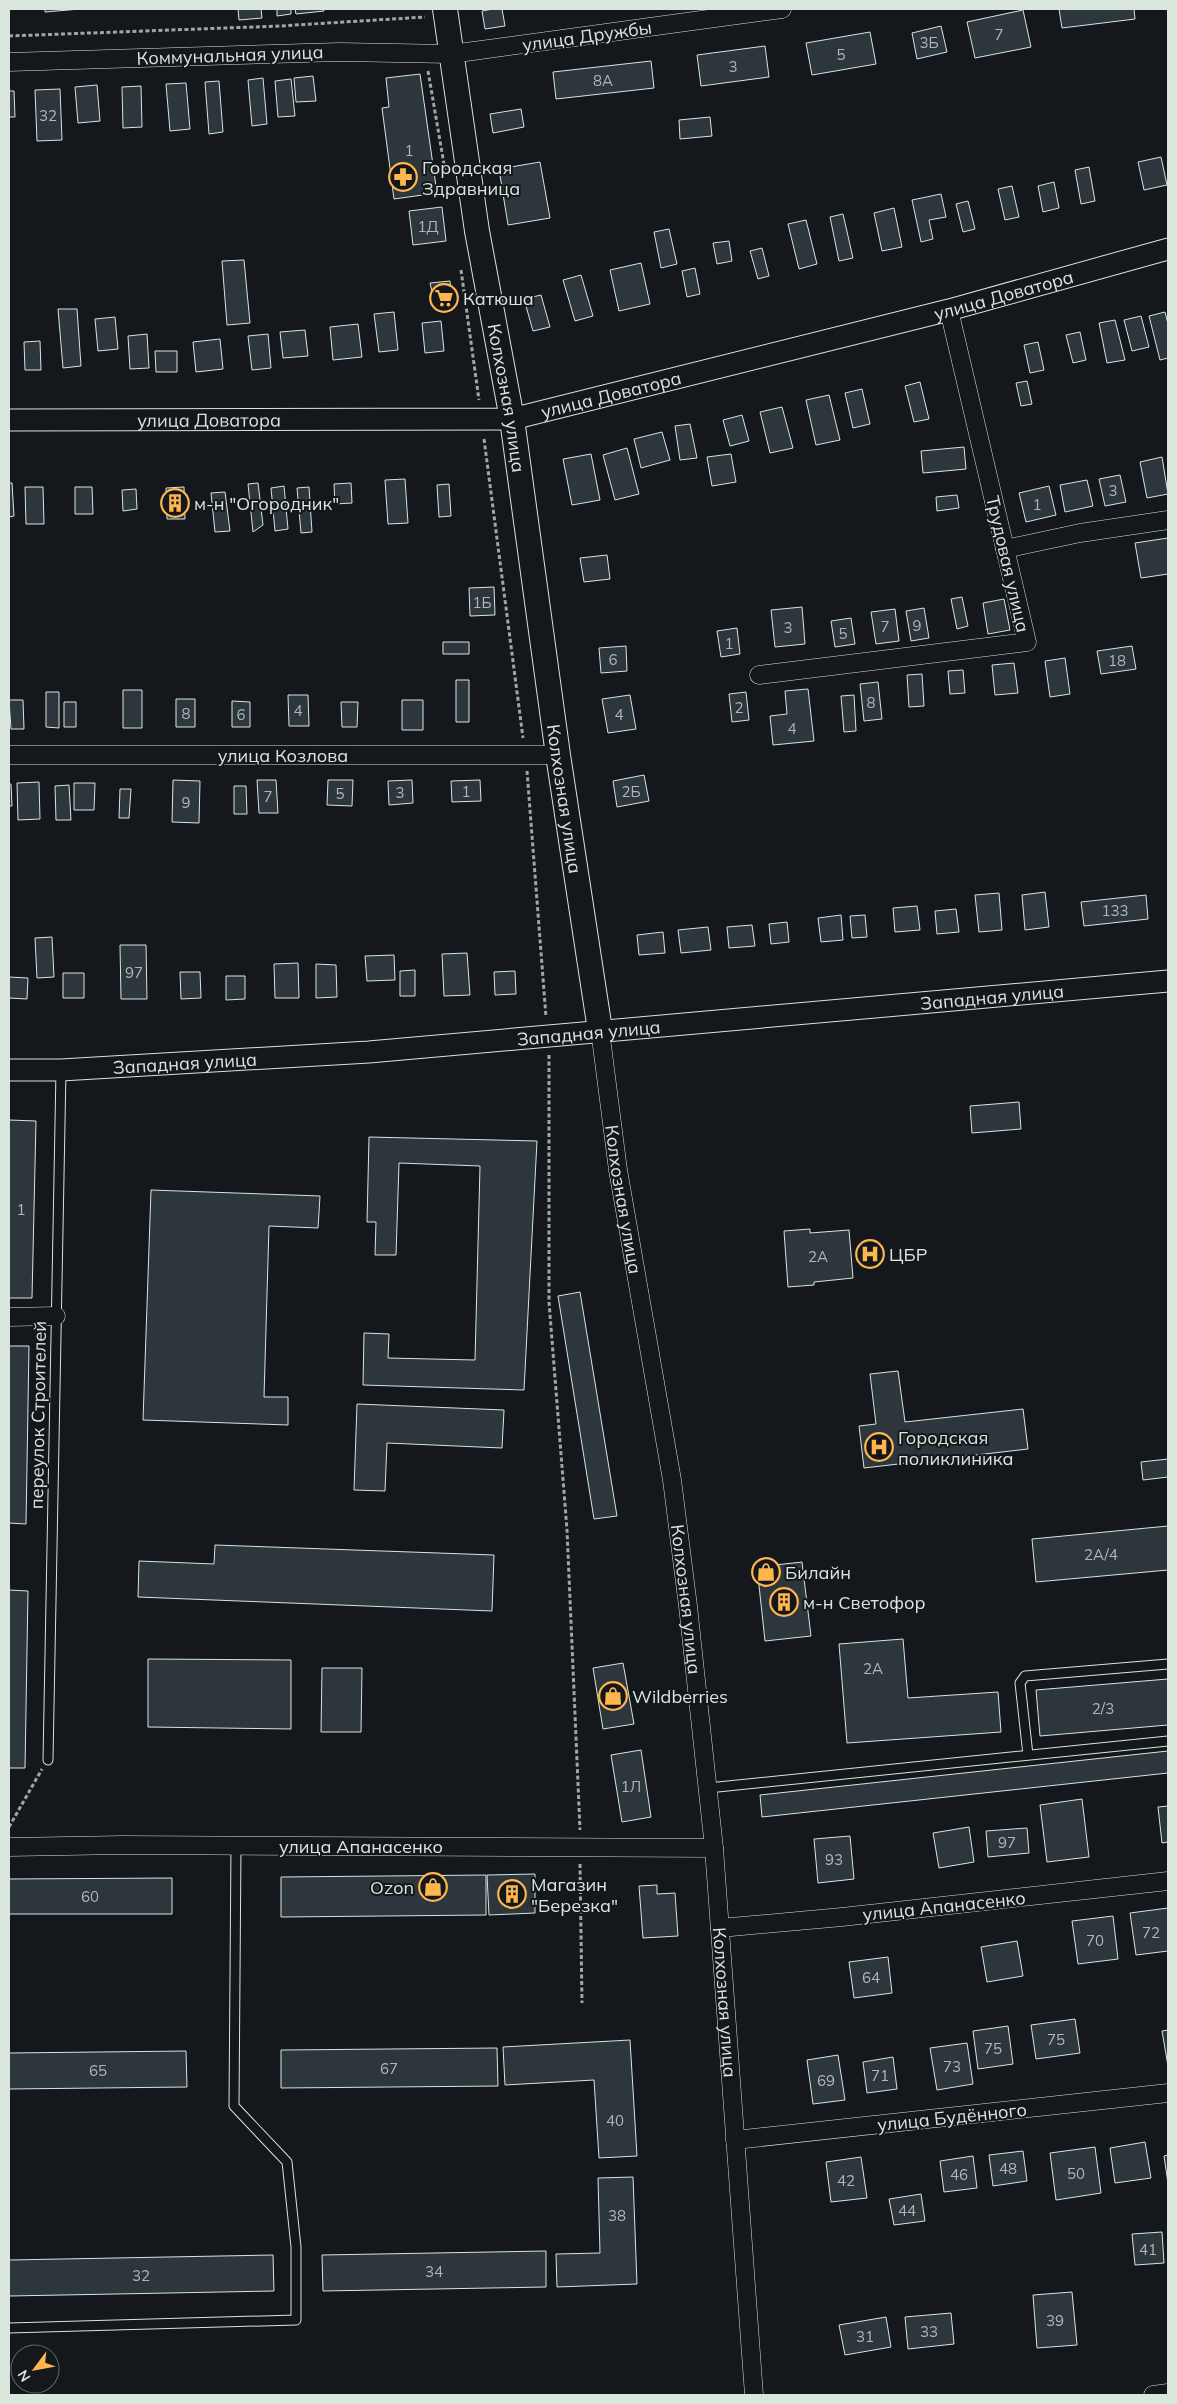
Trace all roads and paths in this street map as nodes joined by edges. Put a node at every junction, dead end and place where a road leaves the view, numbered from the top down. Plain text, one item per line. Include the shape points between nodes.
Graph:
1 (782, 9) edge
2 (435, 13) edge
3 (9, 36) edge
4 (451, 54) junction
5 (9, 62) edge
6 (1168, 249) edge
7 (948, 310) junction
8 (9, 420) edge
9 (512, 420) junction
10 (1168, 520) edge
11 (1005, 549) junction
12 (759, 675) dead end
13 (558, 754) junction
14 (9, 755) edge
15 (1168, 981) edge
16 (600, 1030) junction
17 (9, 1070) edge
18 (61, 1070) junction
19 (56, 1316) junction
20 (9, 1317) edge
21 (1168, 1664) edge
22 (1168, 1741) edge
23 (1028, 1755) junction
24 (48, 1760) joint
25 (708, 1788) junction
26 (9, 1827) edge
27 (236, 1846) junction
28 (9, 1848) edge
29 (714, 1848) junction
30 (1168, 1881) edge
31 (720, 1928) junction
32 (1168, 2093) edge
33 (735, 2140) junction
34 (9, 2328) edge
35 (1168, 2393) edge
36 (754, 2395) edge
37 (1153, 2395) edge

1 - 4 street, улица Дружбы
2 - 3 path via 280,26
2 - 4 main road, Колхозная улица
4 - 5 street, Коммунальная улица via 340,52
4 - 9 main road, Колхозная улица via 477,231
6 - 7 street, улица Доватора
7 - 9 street, улица Доватора
7 - 11 street, Трудовая улица
8 - 9 street, улица Доватора
9 - 13 main road, Колхозная улица
10 - 11 street via 1073,534
11 - 12 street, Трудовая улица via 1027,642
13 - 14 street, улица Козлова
13 - 16 main road, Колхозная улица
15 - 16 street, Западная улица
16 - 18 street, Западная улица via 369,1052
16 - 25 street, Колхозная улица via 618,1170 672,1480
17 - 18 street, Западная улица
18 - 19 lane, переулок Строителей
19 - 20 street
19 - 24 lane, переулок Строителей
21 - 23 lane via 1026,1676 1020,1683
22 - 23 lane
23 - 25 lane
24 - 26 path
25 - 29 street, Колхозная улица
27 - 28 street, улица Апанасенко
27 - 29 street, улица Апанасенко
27 - 34 lane via 234,2106 287,2162 296,2247 296,2320
29 - 31 street, Колхозная улица
30 - 31 street, улица Апанасенко via 842,1918
31 - 33 street, Колхозная улица
32 - 33 street, улица Будённого
33 - 36 street, Колхозная улица
35 - 37 street

